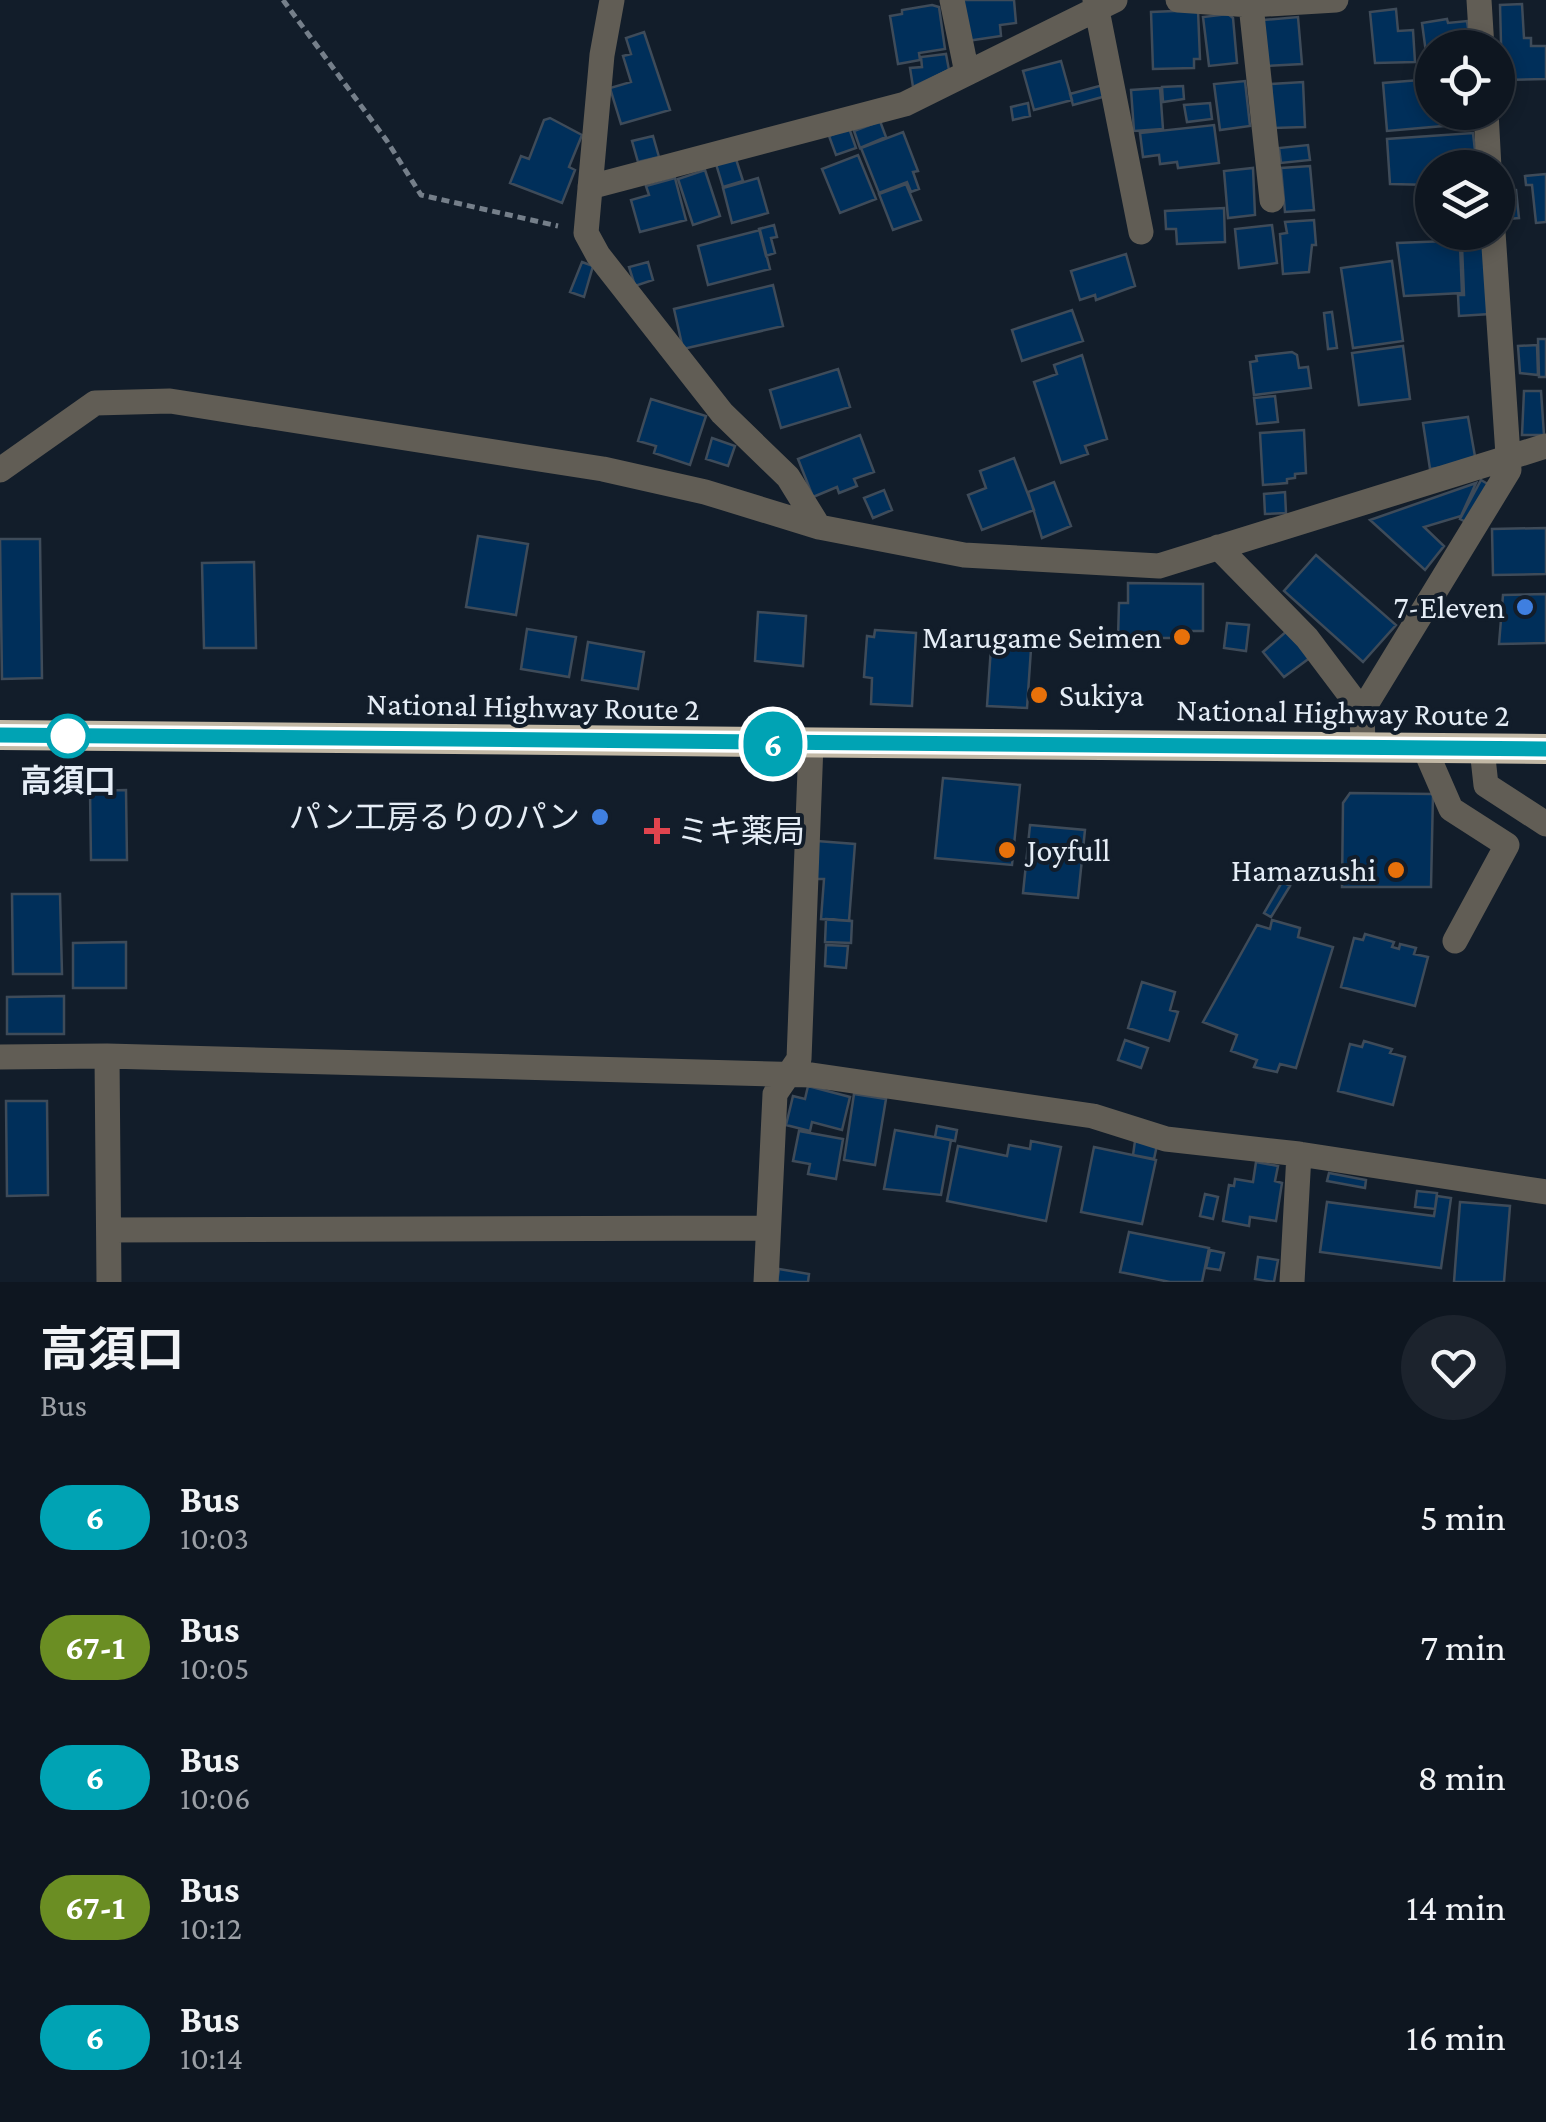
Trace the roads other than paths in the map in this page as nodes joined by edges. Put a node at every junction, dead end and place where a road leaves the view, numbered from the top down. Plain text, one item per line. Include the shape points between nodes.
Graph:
1 (612, 0) edge
2 (952, 0) edge
3 (1178, 0) edge
4 (1336, 0) edge
5 (1479, 0) edge
6 (1102, 2) edge
7 (1250, 5) junction
8 (1481, 30) edge
9 (967, 73) junction
10 (590, 187) junction
11 (1272, 200) dead end
12 (1141, 232) dead end
13 (1494, 250) edge
14 (1546, 446) edge
15 (1506, 456) junction
16 (0, 470) edge
17 (819, 527) junction
18 (1218, 547) junction
19 (1362, 711) junction
20 (0, 735) edge
21 (810, 744) junction
22 (1362, 746) junction
23 (1424, 747) junction
24 (1482, 749) junction
25 (1546, 749) edge
26 (1546, 824) edge
27 (1455, 941) dead end
28 (107, 1056) junction
29 (0, 1057) edge
30 (788, 1075) junction
31 (1298, 1154) junction
32 (1546, 1192) edge
33 (768, 1228) junction
34 (109, 1230) junction
35 (109, 1282) edge
36 (766, 1282) edge
37 (1292, 1282) edge

1 - 10 street
2 - 9 street
3 - 7 street
4 - 7 street
5 - 8 street
6 - 9 street
6 - 12 street
7 - 11 street
9 - 10 street via 906,104
10 - 17 street via 586,233 598,255 722,413 788,477
13 - 15 street
14 - 15 street
15 - 18 street
15 - 19 street via 1509,470
16 - 17 street via 95,404 170,401 603,468
17 - 18 street via 964,555 1159,566
18 - 19 street via 1307,638
19 - 22 street
20 - 21 highway, National Highway Route 2
21 - 22 highway, National Highway Route 2
21 - 30 street via 799,1059
22 - 23 highway, National Highway Route 2
23 - 24 highway, National Highway Route 2
23 - 27 street via 1451,809 1506,845
24 - 25 highway, National Highway Route 2
24 - 26 street via 1486,784
28 - 29 street
28 - 30 street
28 - 34 street
30 - 31 street via 1093,1116 1166,1139
30 - 33 street via 774,1094
31 - 32 street
31 - 37 street
33 - 34 street
33 - 36 street
34 - 35 street

